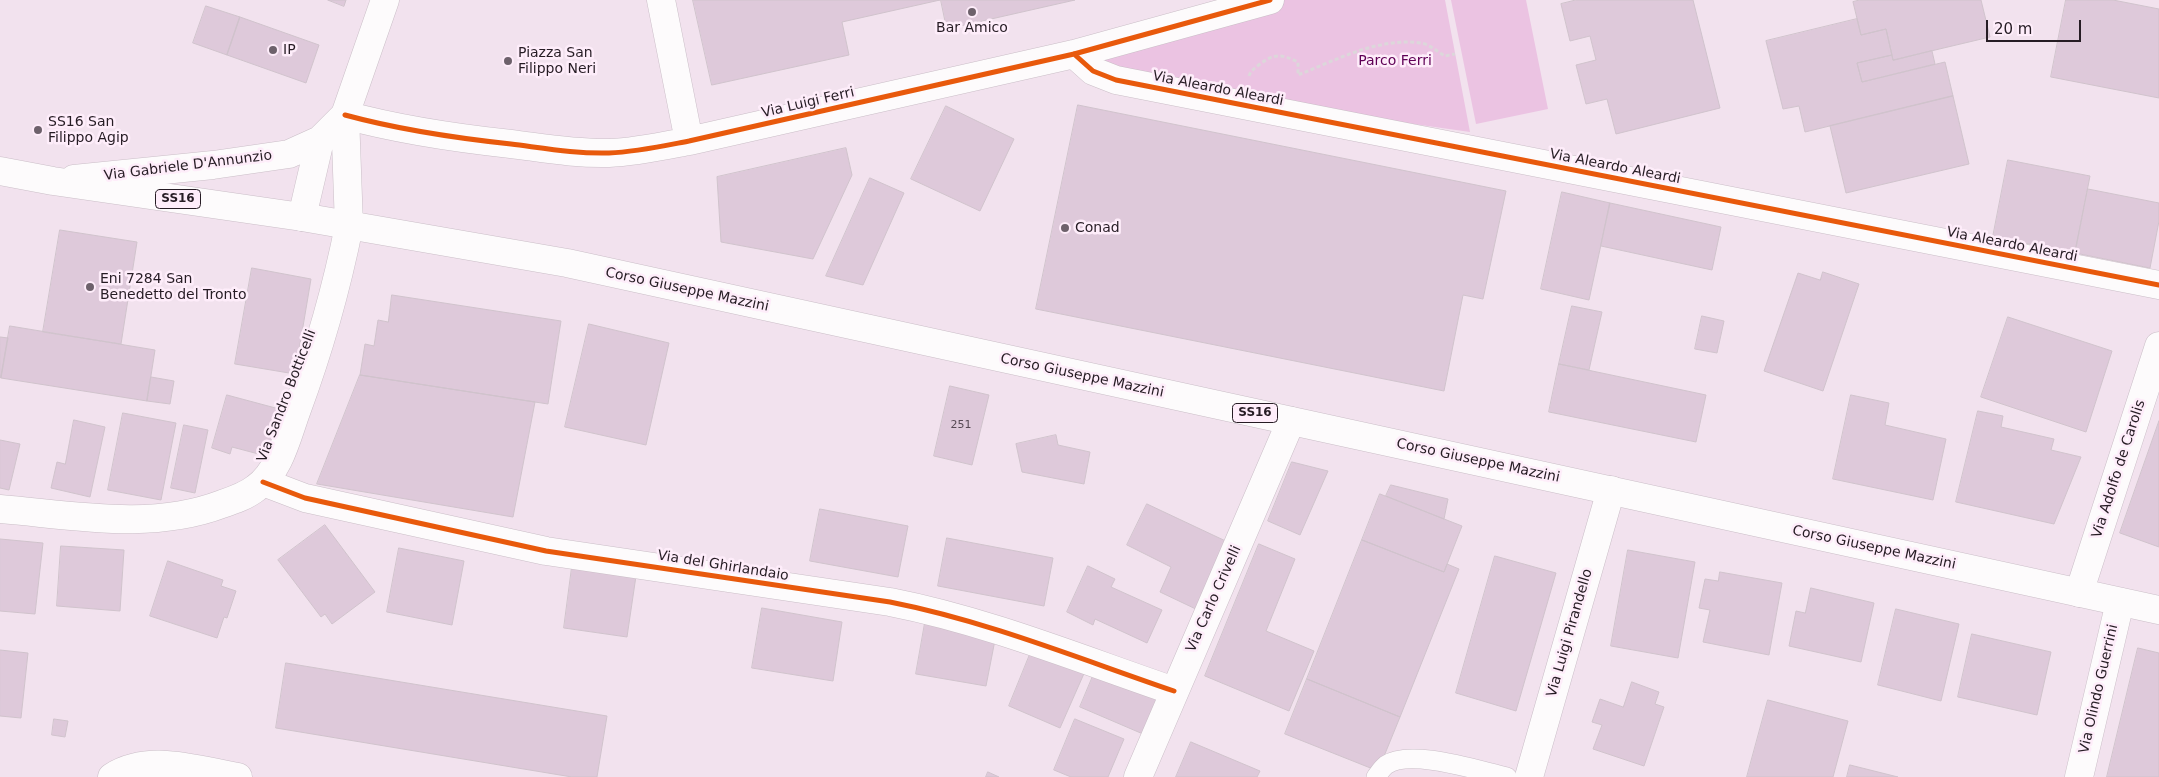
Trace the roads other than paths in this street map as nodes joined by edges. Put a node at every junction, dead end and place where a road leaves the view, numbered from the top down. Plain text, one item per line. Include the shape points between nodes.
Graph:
1 (385, 0) edge
2 (661, 0) edge
3 (1270, 0) edge
4 (1074, 54) junction
5 (345, 115) junction
6 (320, 140) junction
7 (689, 141) junction
8 (0, 170) edge
9 (53, 181) junction
10 (302, 217) junction
11 (349, 226) junction
12 (2159, 285) edge
13 (2159, 346) edge
14 (1291, 421) junction
15 (263, 482) junction
16 (1611, 490) junction
17 (0, 509) edge
18 (2079, 593) junction
19 (2120, 602) junction
20 (2159, 610) edge
21 (1174, 691) junction
22 (112, 777) edge
23 (238, 777) edge
24 (1138, 777) edge
25 (1376, 777) edge
26 (1507, 777) edge
27 (1529, 777) edge
28 (2079, 777) edge

1 - 5 street
2 - 7 street
3 - 4 street, Via Luigi Ferri
4 - 7 street, Via Luigi Ferri
4 - 12 street, Via Aleardo Aleardi via 1093,71 1110,79
5 - 6 street, Via Gabriele D'Annunzio
5 - 7 street, Via Luigi Ferri via 434,135 566,151 610,153
5 - 11 street
6 - 9 street, Via Gabriele D'Annunzio via 289,154 272,157
6 - 10 street
8 - 9 street, Corso Giuseppe Mazzini / SS16
9 - 10 street, Corso Giuseppe Mazzini / SS16
10 - 11 street, Corso Giuseppe Mazzini / SS16
11 - 14 street, Corso Giuseppe Mazzini / SS16 via 567,263
11 - 15 street, Via Sandro Botticelli via 338,283 320,343 283,447
13 - 18 street, Via Adolfo de Carolis
14 - 16 street, Corso Giuseppe Mazzini / SS16
14 - 21 street, Via Carlo Crivelli
15 - 17 street, Via Sandro Botticelli via 239,498 172,518 123,519
15 - 21 street, Via del Ghirlandaio via 305,498 546,551 890,602 938,612
16 - 18 street, Corso Giuseppe Mazzini / SS16
16 - 27 street, Via Luigi Pirandello
18 - 19 street, Corso Giuseppe Mazzini / SS16
19 - 20 street, Corso Giuseppe Mazzini / SS16
19 - 28 street, Via Olindo Guerrini
21 - 24 street, Via Carlo Crivelli
22 - 23 street via 132,767 153,764
25 - 26 lane via 1386,765 1403,759 1422,758

